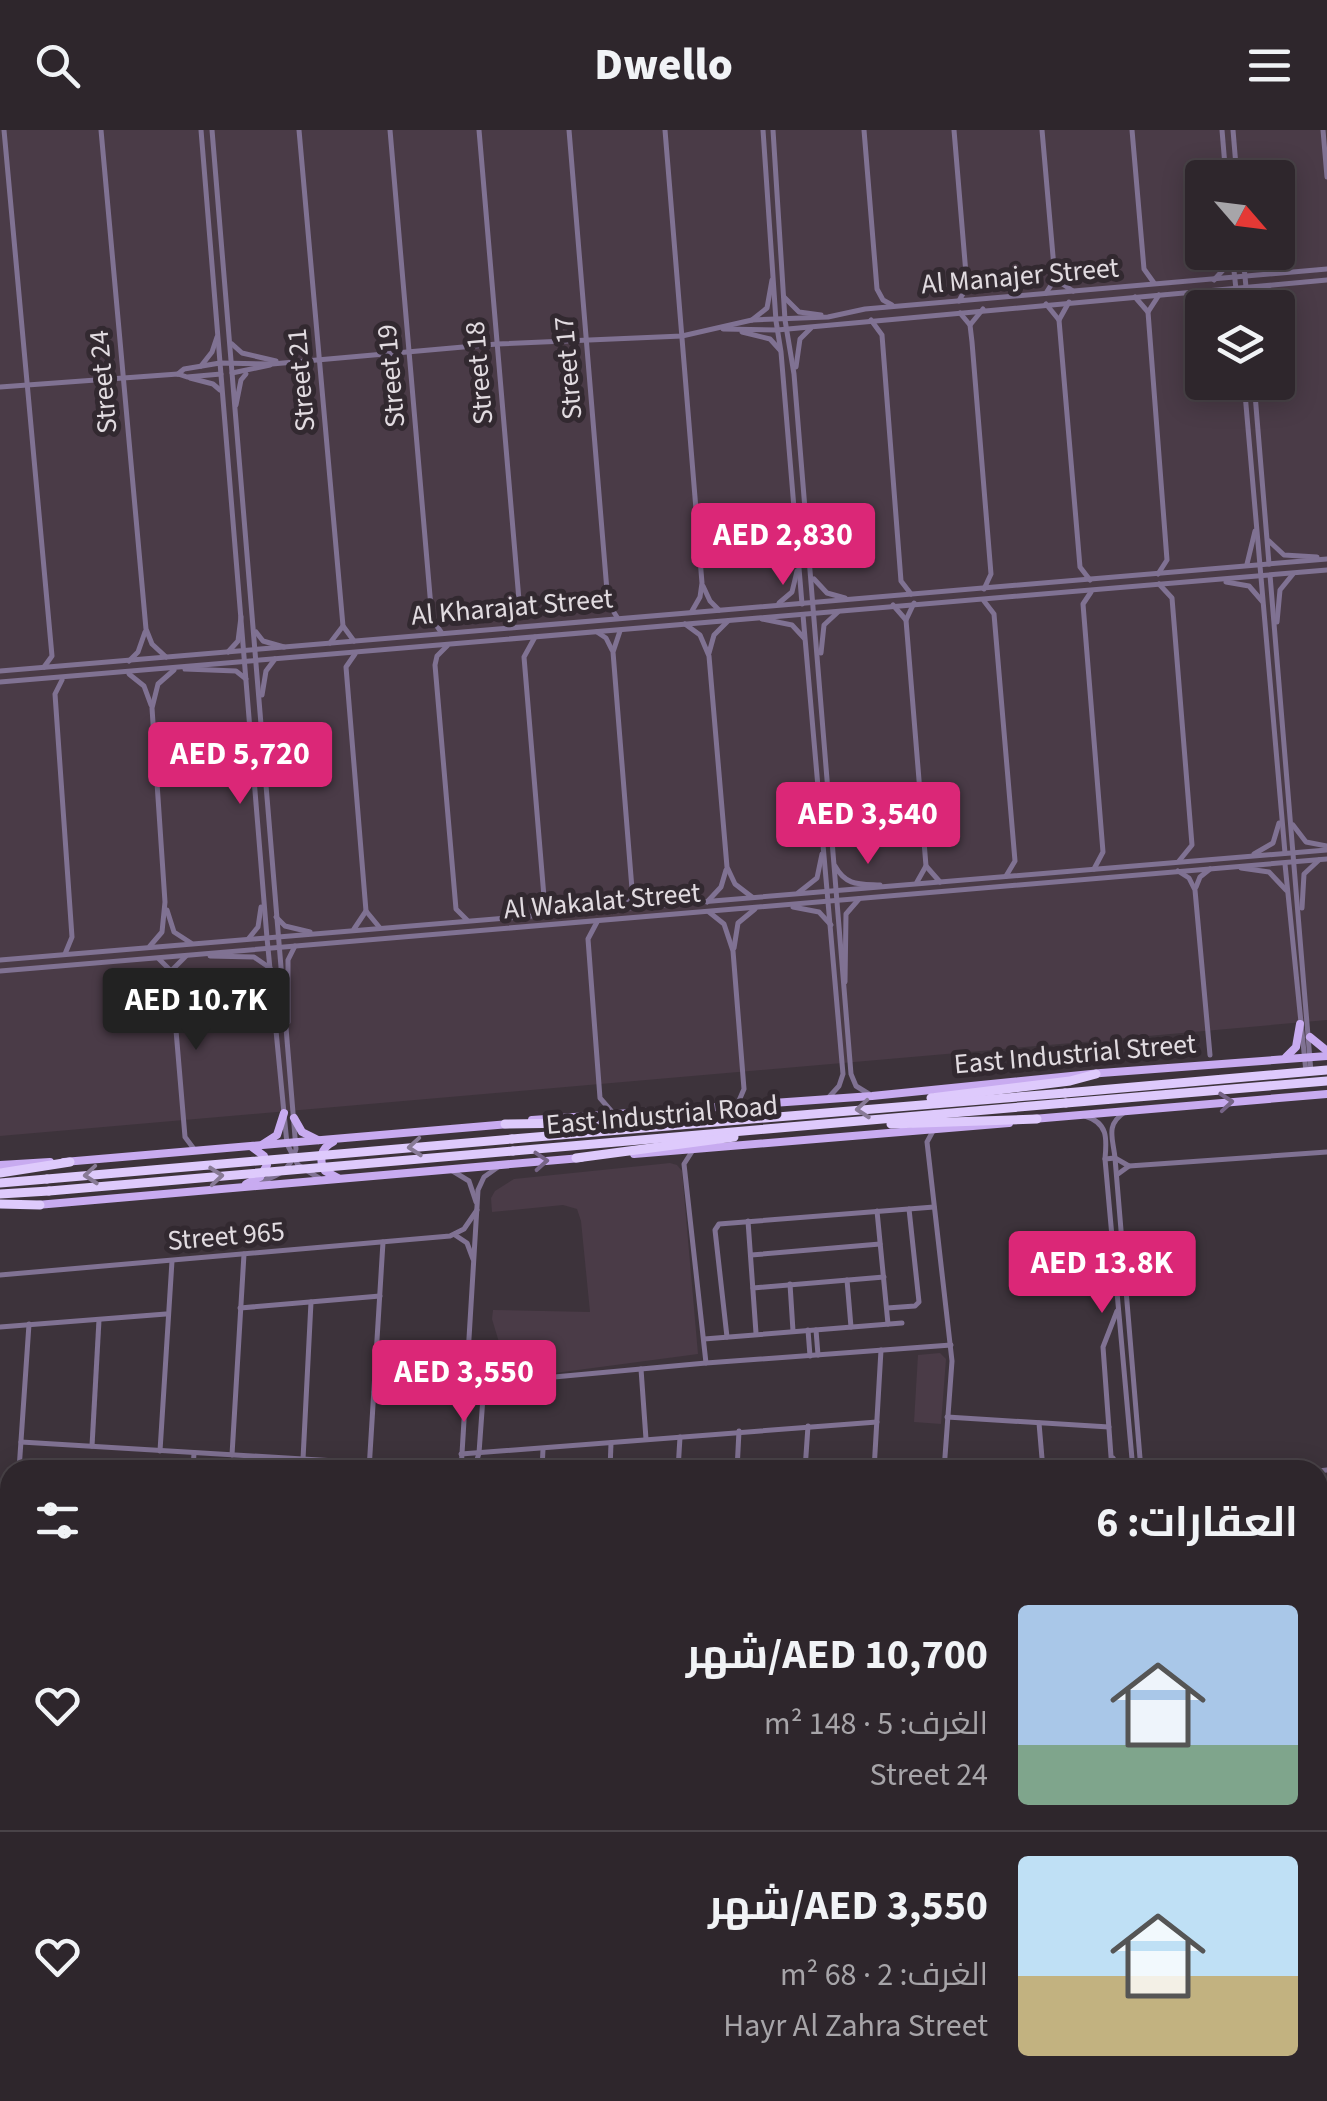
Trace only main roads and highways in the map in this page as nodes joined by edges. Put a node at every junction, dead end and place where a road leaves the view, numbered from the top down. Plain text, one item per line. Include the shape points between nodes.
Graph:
1 (1300, 1024) road end
2 (1310, 1036) road end
3 (1327, 1053) edge
4 (1277, 1060) junction
5 (1264, 1061) junction
6 (1327, 1070) edge
7 (1096, 1074) junction
8 (1327, 1081) edge
9 (1327, 1092) edge
10 (1065, 1098) junction
11 (1266, 1098) junction
12 (827, 1099) joint
13 (910, 1105) junction
14 (284, 1113) road end
15 (294, 1118) road end
16 (1037, 1119) junction
17 (680, 1123) junction
18 (505, 1124) junction
19 (833, 1124) junction
20 (766, 1129) junction
21 (342, 1139) junction
22 (322, 1141) junction
23 (252, 1147) junction
24 (576, 1158) junction
25 (70, 1162) junction
26 (0, 1165) edge
27 (0, 1173) edge
28 (339, 1178) junction
29 (0, 1183) edge
30 (240, 1187) junction
31 (0, 1194) edge
32 (40, 1204) joint
33 (0, 1206) edge

1 - 4 main road via 1294,1051
2 - 3 main road
3 - 4 main road, East Industrial Street
4 - 5 main road, East Industrial Street
5 - 7 main road, East Industrial Street
5 - 11 main road via 1278,1077
6 - 10 highway, East Industrial Road, bridge
7 - 12 main road, East Industrial Street
7 - 13 highway
8 - 10 highway, East Industrial Road, bridge
9 - 11 main road
10 - 13 highway, East Industrial Road
10 - 19 highway, East Industrial Road
16 -> 11 main road
12 - 18 main road, East Industrial Road
13 -> 17 highway, East Industrial Road
14 - 23 main road via 274,1138
15 - 22 main road via 302,1132
16 - 19 highway
16 - 24 main road, East Industrial Road
17 - 18 highway
17 -> 29 highway, East Industrial Road, bridge
18 - 21 main road, East Industrial Road
19 - 20 highway, East Industrial Road
20 - 24 highway
31 -> 20 highway, East Industrial Road, bridge
21 - 22 main road, East Industrial Road
21 - 28 main road via 321,1156 325,1171
22 - 23 main road, East Industrial Road
23 - 25 main road, East Industrial Road
23 - 30 main road via 266,1158 266,1169
28 -> 24 main road, East Industrial Road
25 - 26 main road, East Industrial Road
25 - 27 highway
28 - 30 main road, East Industrial Road
30 - 32 main road, East Industrial Road
32 - 33 highway

